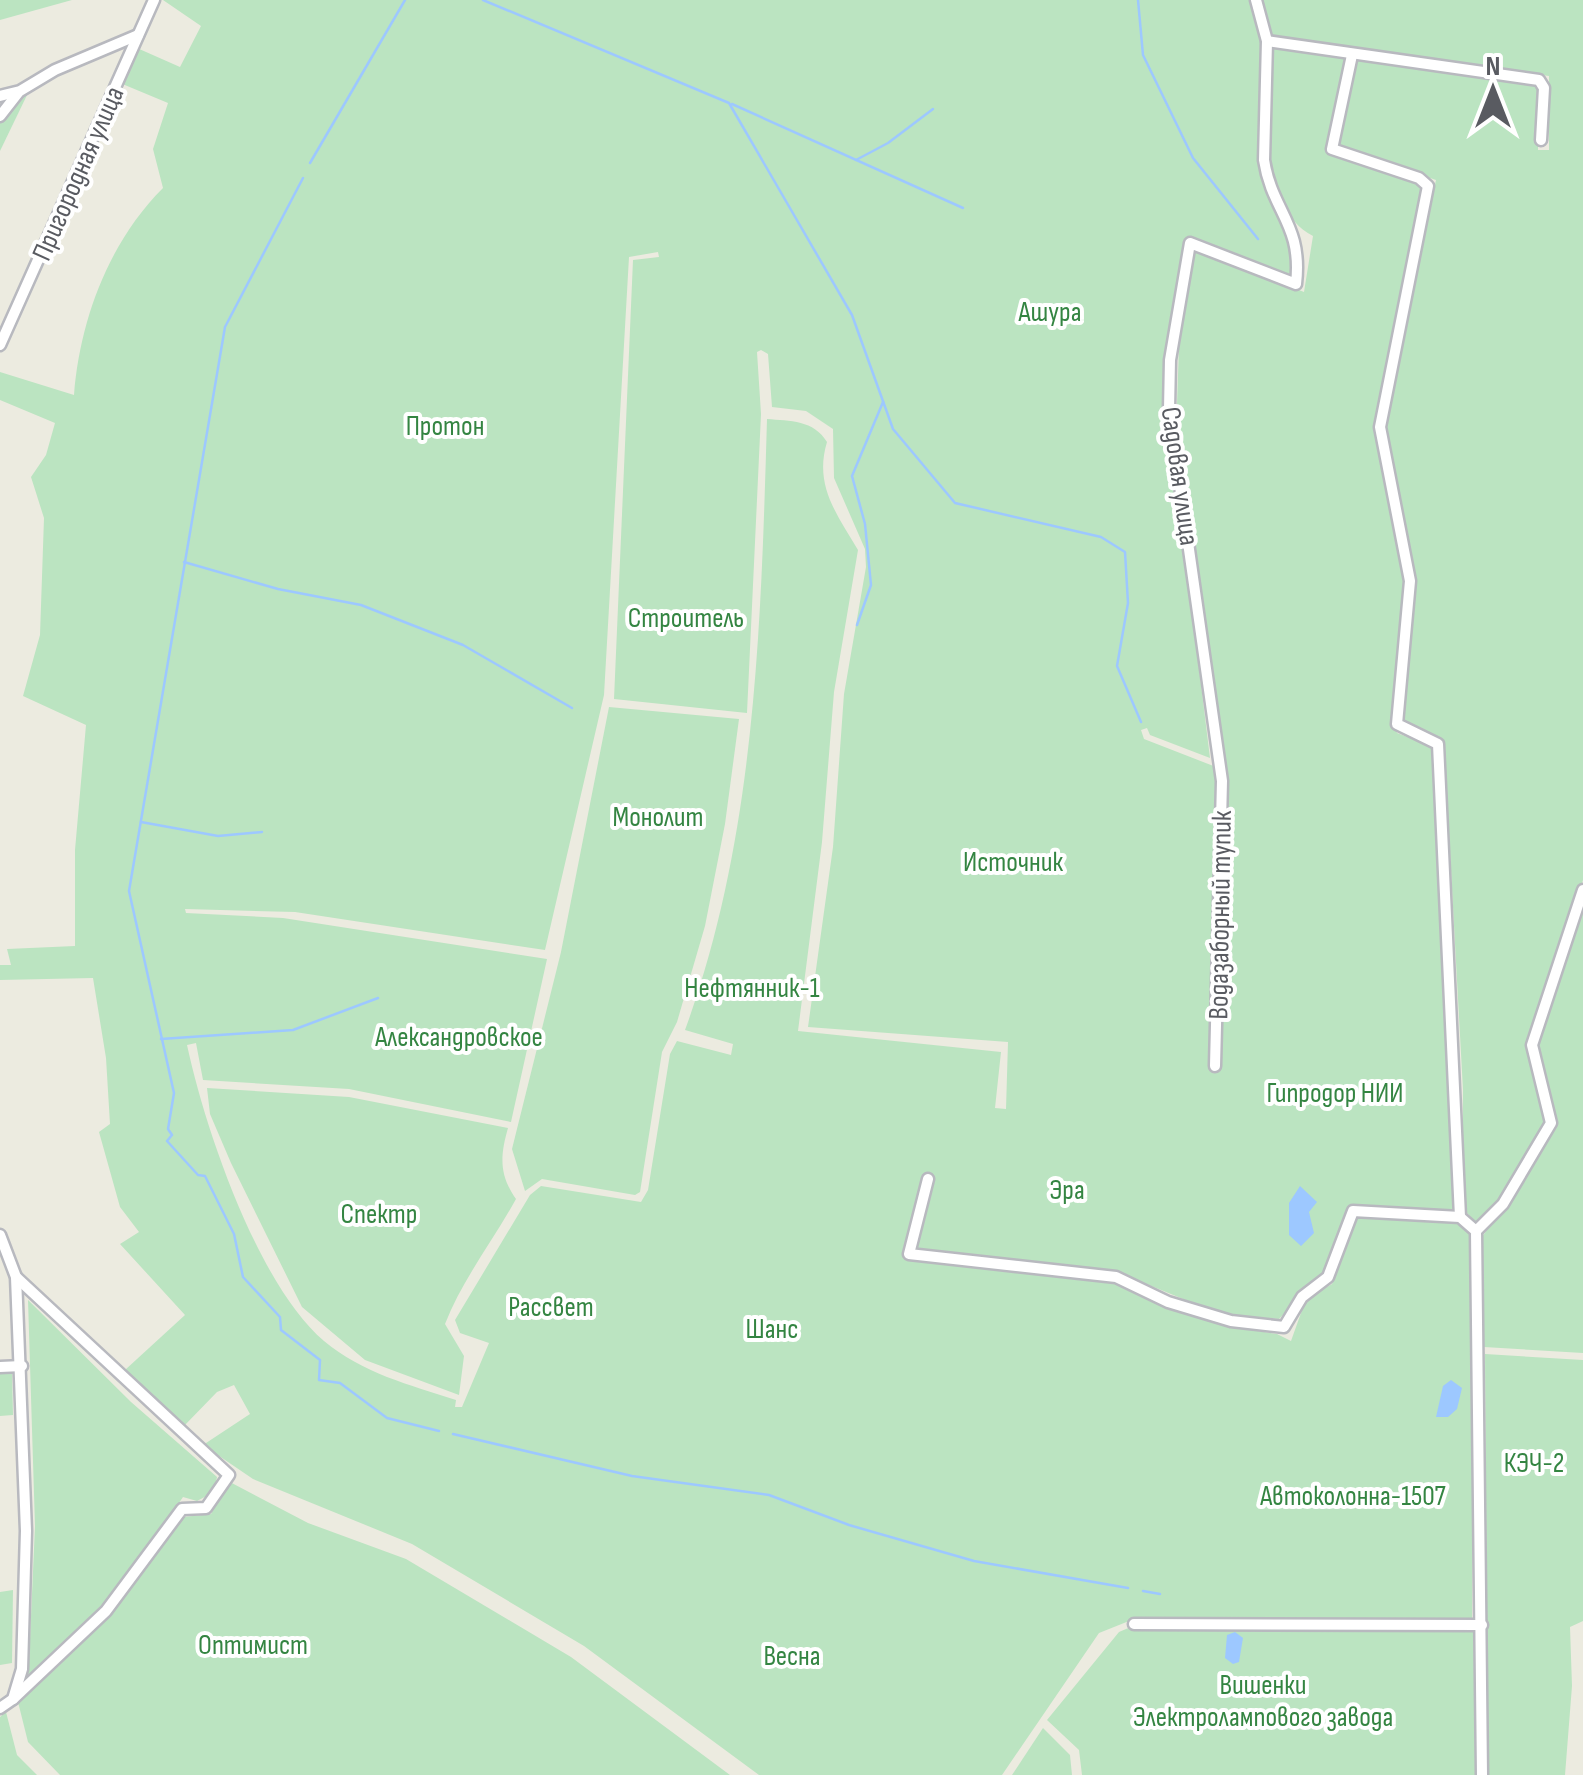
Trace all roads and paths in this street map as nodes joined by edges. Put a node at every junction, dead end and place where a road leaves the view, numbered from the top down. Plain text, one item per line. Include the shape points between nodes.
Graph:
1 (154, 0) edge
2 (1256, 0) edge
3 (138, 35) junction
4 (1267, 41) junction
5 (1352, 55) junction
6 (20, 92) junction
7 (0, 96) edge
8 (0, 116) edge
9 (1541, 140) dead end
10 (0, 345) edge
11 (1219, 764) joint
12 (1583, 890) edge
13 (1215, 1066) dead end
14 (928, 1178) dead end
15 (1460, 1217) junction
16 (1476, 1231) junction
17 (0, 1234) edge
18 (16, 1276) junction
19 (22, 1366) junction
20 (0, 1367) edge
21 (1134, 1624) dead end
22 (1482, 1625) junction
23 (13, 1699) junction
24 (0, 1708) edge
25 (1482, 1775) edge

1 - 3 street, Пригородная улица
2 - 4 street
3 - 6 street
3 - 10 street, Пригородная улица
4 - 5 street
4 - 11 street, Садовая улица via 1264,160 1295,233 1296,284 1190,243 1170,360 1169,409
5 - 9 street via 1538,80 1544,88
5 - 15 street via 1332,149 1428,186 1380,427 1410,582 1397,724 1438,744
6 - 7 street
6 - 8 street
11 - 13 street, Водазаборный тупик
12 - 16 street via 1532,1044 1552,1123 1502,1204
14 - 15 street via 909,1254 1116,1277 1231,1321 1284,1327 1302,1298 1328,1276 1353,1211
15 - 16 street
16 - 22 street
17 - 18 street
18 - 19 street
18 - 23 street via 229,1476 206,1508 182,1510 106,1611
19 - 20 street
19 - 23 street via 26,1531 22,1669
21 - 22 street
22 - 25 street
23 - 24 street

